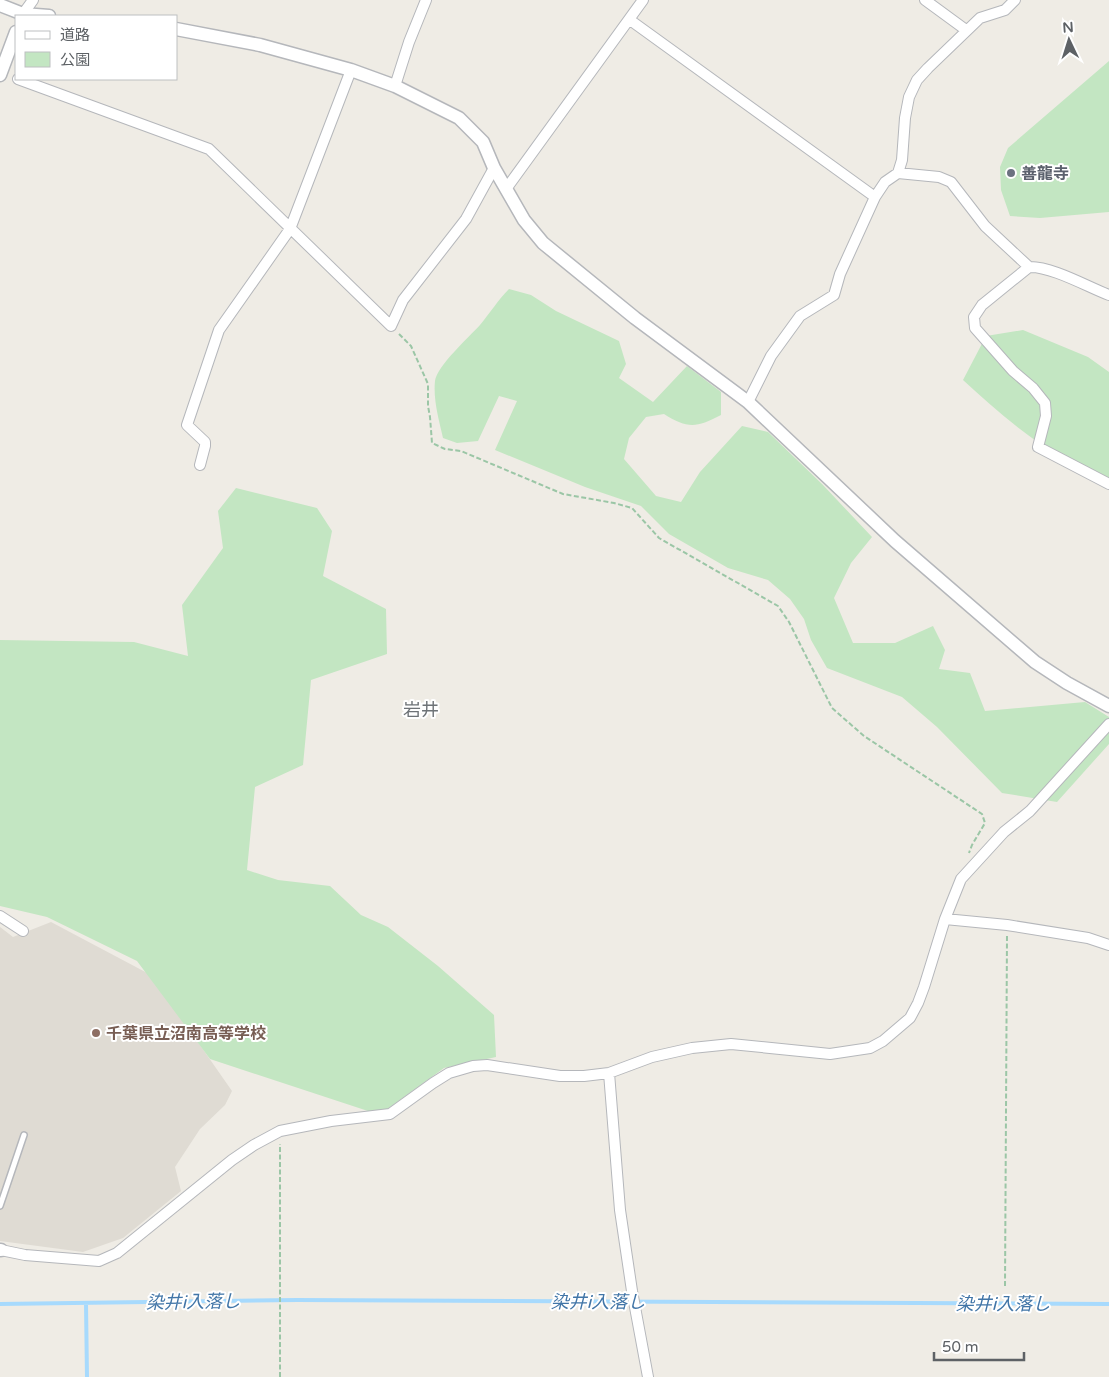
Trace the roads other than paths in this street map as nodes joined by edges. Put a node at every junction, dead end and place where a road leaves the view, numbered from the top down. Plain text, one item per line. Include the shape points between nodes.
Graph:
1 (33, 0) edge
2 (426, 0) edge
3 (643, 0) edge
4 (925, 0) edge
5 (1015, 0) edge
6 (0, 5) edge
7 (23, 15) edge
8 (630, 20) junction
9 (178, 29) edge
10 (966, 30) junction
11 (15, 35) edge
12 (351, 70) junction
13 (0, 74) edge
14 (15, 78) edge
15 (22, 80) edge
16 (395, 86) junction
17 (494, 168) junction
18 (898, 173) junction
19 (506, 189) junction
20 (875, 197) junction
21 (290, 228) junction
22 (1029, 267) junction
23 (1109, 296) edge
24 (748, 402) junction
25 (200, 465) dead end
26 (1109, 484) edge
27 (1109, 706) edge
28 (1109, 724) edge
29 (0, 916) edge
30 (945, 919) junction
31 (23, 931) dead end
32 (1109, 945) edge
33 (609, 1073) junction
34 (24, 1135) dead end
35 (0, 1206) edge
36 (1, 1250) edge
37 (648, 1377) edge

1 - 7 street
2 - 16 street
3 - 8 street
4 - 10 street
5 - 10 street via 1005,10 980,18
6 - 7 street
8 - 19 street
8 - 20 street
9 - 12 street via 260,45
10 - 18 street via 917,80 909,98
11 - 13 street
12 - 16 street
12 - 21 street
13 - 14 street
15 - 21 street via 209,150
16 - 17 street via 459,118 483,142
17 - 19 street
17 - 21 street via 466,219 403,300 391,326
18 - 20 street via 885,182
18 - 22 street via 939,177 951,182 984,226
19 - 24 street via 524,220 543,243 635,318
20 - 24 street via 840,274 834,295 800,316 771,356
21 - 25 street via 219,330 187,425 204,442
22 - 23 street via 1064,276
22 - 26 street via 982,305 974,317 974,328 1045,403 1046,416 1038,447
24 - 27 street via 895,541 1036,662
28 - 30 street via 1030,812 1004,832 961,879
29 - 31 street
30 - 32 street via 1088,938
30 - 33 street via 924,987 910,1018 883,1042 870,1048 830,1054 731,1044 652,1057
33 - 36 street via 560,1076 487,1065 473,1066 449,1073 390,1114 280,1131 232,1160 117,1253 99,1261
33 - 37 street via 620,1210
34 - 35 lane

